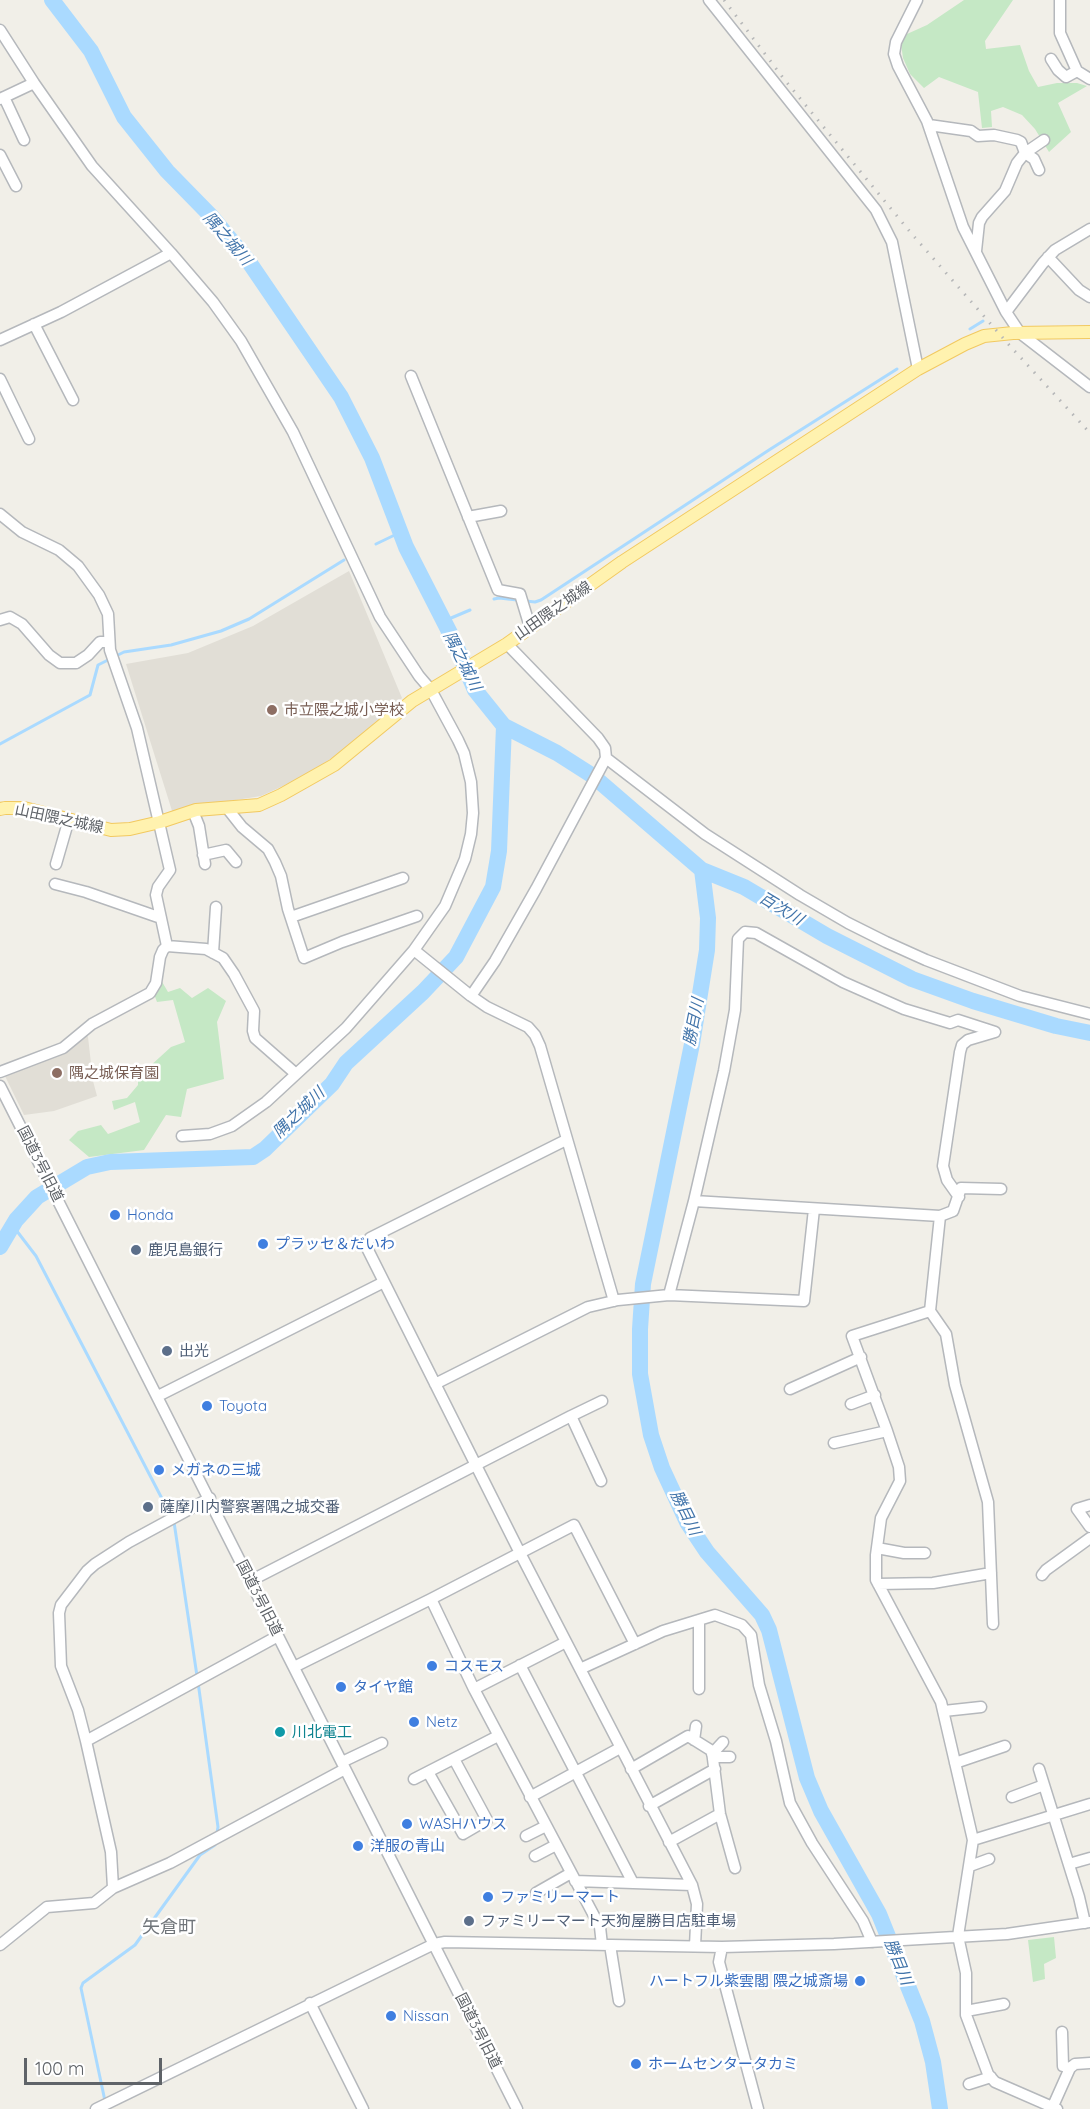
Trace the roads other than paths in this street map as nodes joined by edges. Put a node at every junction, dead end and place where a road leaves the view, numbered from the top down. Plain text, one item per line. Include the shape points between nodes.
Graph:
1 (709, 0) edge
2 (917, 0) edge
3 (1060, 0) edge
4 (0, 30) edge
5 (1051, 59) dead end
6 (1077, 71) junction
7 (1090, 79) edge
8 (34, 83) junction
9 (2, 98) edge
10 (929, 125) junction
11 (24, 140) dead end
12 (1044, 140) dead end
13 (1025, 153) junction
14 (0, 155) edge
15 (1039, 170) dead end
16 (16, 186) dead end
17 (1090, 229) edge
18 (976, 251) junction
19 (171, 253) junction
20 (1048, 257) junction
21 (1090, 297) edge
22 (1006, 312) junction
23 (34, 324) junction
24 (1090, 332) edge
25 (1020, 333) junction
26 (0, 340) edge
27 (918, 369) junction
28 (411, 376) dead end
29 (0, 379) edge
30 (1090, 387) edge
31 (73, 400) dead end
32 (29, 439) dead end
33 (501, 511) dead end
34 (0, 514) edge
35 (468, 517) junction
36 (0, 620) edge
37 (530, 627) junction
38 (502, 647) junction
39 (111, 651) junction
40 (433, 688) junction
41 (605, 760) junction
42 (227, 808) junction
43 (0, 809) edge
44 (193, 811) junction
45 (69, 819) junction
46 (160, 822) junction
47 (237, 862) dead end
48 (56, 864) dead end
49 (403, 878) dead end
50 (55, 884) dead end
51 (216, 907) dead end
52 (417, 916) dead end
53 (291, 917) junction
54 (161, 918) junction
55 (226, 918) dead end
56 (215, 922) junction
57 (167, 946) junction
58 (416, 952) junction
59 (213, 953) junction
60 (471, 996) junction
61 (1090, 1014) edge
62 (0, 1072) edge
63 (296, 1074) junction
64 (0, 1086) edge
65 (182, 1136) dead end
66 (566, 1140) junction
67 (1001, 1189) dead end
68 (959, 1197) junction
69 (694, 1201) junction
70 (814, 1209) junction
71 (940, 1216) junction
72 (384, 1282) junction
73 (666, 1295) junction
74 (616, 1300) junction
75 (930, 1311) junction
76 (861, 1357) junction
77 (435, 1384) junction
78 (790, 1389) dead end
79 (874, 1395) junction
80 (158, 1396) junction
81 (602, 1401) dead end
82 (851, 1404) dead end
83 (571, 1416) junction
84 (887, 1431) junction
85 (834, 1443) dead end
86 (476, 1466) junction
87 (601, 1481) dead end
88 (210, 1498) junction
89 (1090, 1504) edge
90 (1090, 1527) edge
91 (1090, 1538) edge
92 (877, 1548) junction
93 (520, 1553) junction
94 (925, 1553) dead end
95 (991, 1573) junction
96 (1042, 1575) dead end
97 (250, 1581) junction
98 (878, 1584) junction
99 (430, 1599) junction
100 (699, 1620) junction
101 (993, 1624) dead end
102 (278, 1636) junction
103 (566, 1642) junction
104 (635, 1644) junction
105 (520, 1665) junction
106 (294, 1667) junction
107 (580, 1669) junction
108 (474, 1689) junction
109 (699, 1689) dead end
110 (981, 1707) dead end
111 (944, 1711) junction
112 (696, 1726) dead end
113 (498, 1736) junction
114 (694, 1740) junction
115 (86, 1741) junction
116 (723, 1742) dead end
117 (382, 1743) dead end
118 (1005, 1746) dead end
119 (620, 1748) junction
120 (713, 1756) junction
121 (730, 1757) dead end
122 (454, 1759) junction
123 (956, 1763) junction
124 (344, 1766) junction
125 (1039, 1768) dead end
126 (631, 1769) junction
127 (715, 1769) junction
128 (428, 1772) junction
129 (575, 1772) junction
130 (414, 1779) dead end
131 (1044, 1785) junction
132 (530, 1797) junction
133 (1012, 1797) dead end
134 (1090, 1804) edge
135 (649, 1806) junction
136 (720, 1814) junction
137 (1054, 1815) junction
138 (546, 1826) junction
139 (526, 1836) dead end
140 (973, 1840) junction
141 (669, 1842) junction
142 (556, 1845) junction
143 (535, 1856) dead end
144 (1090, 1858) edge
145 (989, 1859) dead end
146 (1069, 1864) junction
147 (970, 1866) junction
148 (735, 1868) dead end
149 (573, 1877) junction
150 (632, 1881) junction
151 (692, 1885) junction
152 (113, 1888) junction
153 (536, 1893) dead end
154 (1088, 1922) edge
155 (958, 1936) junction
156 (875, 1941) junction
157 (434, 1944) junction
158 (0, 1945) edge
159 (606, 1945) junction
160 (695, 1946) junction
161 (722, 1947) junction
162 (619, 2001) dead end
163 (310, 2003) junction
164 (1004, 2004) dead end
165 (966, 2011) junction
166 (1062, 2032) dead end
167 (1090, 2063) edge
168 (1070, 2068) junction
169 (991, 2077) junction
170 (969, 2084) dead end
171 (102, 2106) edge
172 (1055, 2107) edge
173 (363, 2109) edge
174 (517, 2109) edge
175 (758, 2109) edge

1 - 27 street via 876,210 892,242
2 - 10 street via 894,54
3 - 6 street via 1060,33
4 - 8 street
5 - 6 street via 1066,77
6 - 7 street
8 - 9 street
8 - 19 street via 92,166
9 - 11 street
10 - 13 street via 1017,140
10 - 18 street via 963,227
12 - 13 street
13 - 15 street via 1035,159
13 - 18 street via 1005,191 979,223
14 - 16 street
17 - 20 street
18 - 22 street
19 - 23 street
19 - 40 street via 241,341 293,432 380,616 419,676
20 - 21 street
20 - 22 street
22 - 25 street
23 - 26 street
23 - 31 street
24 - 25 main road, 山田隈之城線
25 - 27 main road, 山田隈之城線 via 984,336
25 - 30 street
27 - 37 main road, 山田隈之城線
28 - 35 street
29 - 32 street
33 - 35 street
34 - 39 street via 78,566 108,614
35 - 37 street via 498,590 520,594
36 - 39 street via 10,617 22,624 60,663 76,663 100,642
37 - 38 main road, 山田隈之城線
38 - 40 main road, 山田隈之城線
38 - 41 street via 598,738 605,748
39 - 46 street via 137,728
40 - 42 main road, 山田隈之城線 via 334,765 304,783 259,805
40 - 58 street via 464,753 473,813 465,859
41 - 60 street via 495,961
41 - 61 street via 705,834 848,922 916,956 1020,996
42 - 44 main road, 山田隈之城線
42 - 53 street via 272,855
43 - 45 main road, 山田隈之城線 via 24,808
44 - 46 main road, 山田隈之城線
44 - 47 street via 204,860 226,850
45 - 46 main road, 山田隈之城線 via 111,830
45 - 48 street
46 - 54 street via 170,870 156,895
49 - 53 street
50 - 54 street
51 - 56 street
52 - 53 street via 304,958
54 - 57 street
55 - 56 street
56 - 59 street
57 - 59 street
57 - 62 street via 150,993 92,1024 63,1048
58 - 60 street
58 - 63 street via 346,1028
59 - 63 street via 222,958 249,997 255,1038
60 - 66 street via 528,1027 535,1035
63 - 65 street via 232,1126 210,1134
64 - 80 street, 国道3号旧道
66 - 72 street via 370,1238 366,1246
66 - 74 street
67 - 68 street via 961,1188
68 - 69 street via 943,1166 960,1052 968,1040 995,1032 904,1009 843,982 756,933 745,932 738,939 735,1010
68 - 71 street via 953,1211
69 - 70 street
69 - 73 street
70 - 71 street
70 - 73 street via 804,1301
71 - 75 street
72 - 77 street
72 - 80 street
73 - 74 street
74 - 77 street via 588,1307
75 - 76 street via 852,1336
75 - 95 street via 946,1334 955,1385 988,1502
76 - 78 street
76 - 79 street
77 - 86 street
79 - 82 street
79 - 84 street
80 - 88 street, 国道3号旧道
81 - 83 street
83 - 86 street
83 - 87 street
84 - 85 street
84 - 92 street via 900,1481 881,1518
86 - 93 street
86 - 97 street
88 - 97 street, 国道3号旧道
88 - 115 street via 95,1564 61,1605 61,1666
89 - 90 street via 1077,1509
91 - 96 street via 1070,1546
92 - 94 street
92 - 98 street
93 - 99 street
93 - 103 street
93 - 104 street via 574,1525
95 - 98 street via 933,1583
95 - 101 street
97 - 102 street, 国道3号旧道
98 - 111 street
99 - 106 street
99 - 108 street
100 - 104 street
100 - 109 street
100 - 156 street via 715,1616 742,1625 751,1635 759,1685 790,1803
102 - 106 street, 国道3号旧道
102 - 115 street
103 - 105 street
103 - 107 street
104 - 107 street
105 - 108 street
105 - 129 street
106 - 124 street, 国道3号旧道
107 - 119 street
108 - 113 street
110 - 111 street
111 - 123 street
112 - 114 street
113 - 122 street
113 - 132 street
114 - 120 street via 712,1751
114 - 126 street via 688,1736
115 - 152 street via 111,1852
116 - 120 street
117 - 124 street
118 - 123 street
119 - 126 street
119 - 129 street
120 - 121 street
120 - 127 street
122 - 128 street
122 - 128 street via 488,1820 463,1834
123 - 140 street
124 - 152 street via 170,1863
124 - 157 street, 国道3号旧道
125 - 131 street
126 - 135 street
127 - 135 street
127 - 136 street
128 - 130 street
129 - 132 street
129 - 150 street
131 - 133 street
131 - 137 street
132 - 138 street
134 - 137 street
135 - 141 street
136 - 141 street
136 - 148 street
137 - 140 street
137 - 146 street
138 - 139 street
138 - 142 street
140 - 147 street
141 - 151 street
142 - 143 street
142 - 149 street
144 - 146 street
145 - 147 street
146 - 154 street
147 - 155 street
149 - 150 street
149 - 153 street
149 - 159 street
150 - 151 street
151 - 160 street via 697,1904
152 - 158 street via 94,1903 47,1907
154 - 155 street via 1007,1934
155 - 156 street
155 - 165 street via 966,1973
156 - 161 street
157 - 159 street
157 - 163 street
157 - 174 street, 国道3号旧道
159 - 160 street
159 - 162 street
160 - 161 street
161 - 175 street via 719,1962
163 - 171 street
163 - 173 street
164 - 165 street
165 - 169 street
166 - 168 street via 1063,2066
167 - 168 street
168 - 172 street
169 - 170 street
169 - 172 street

